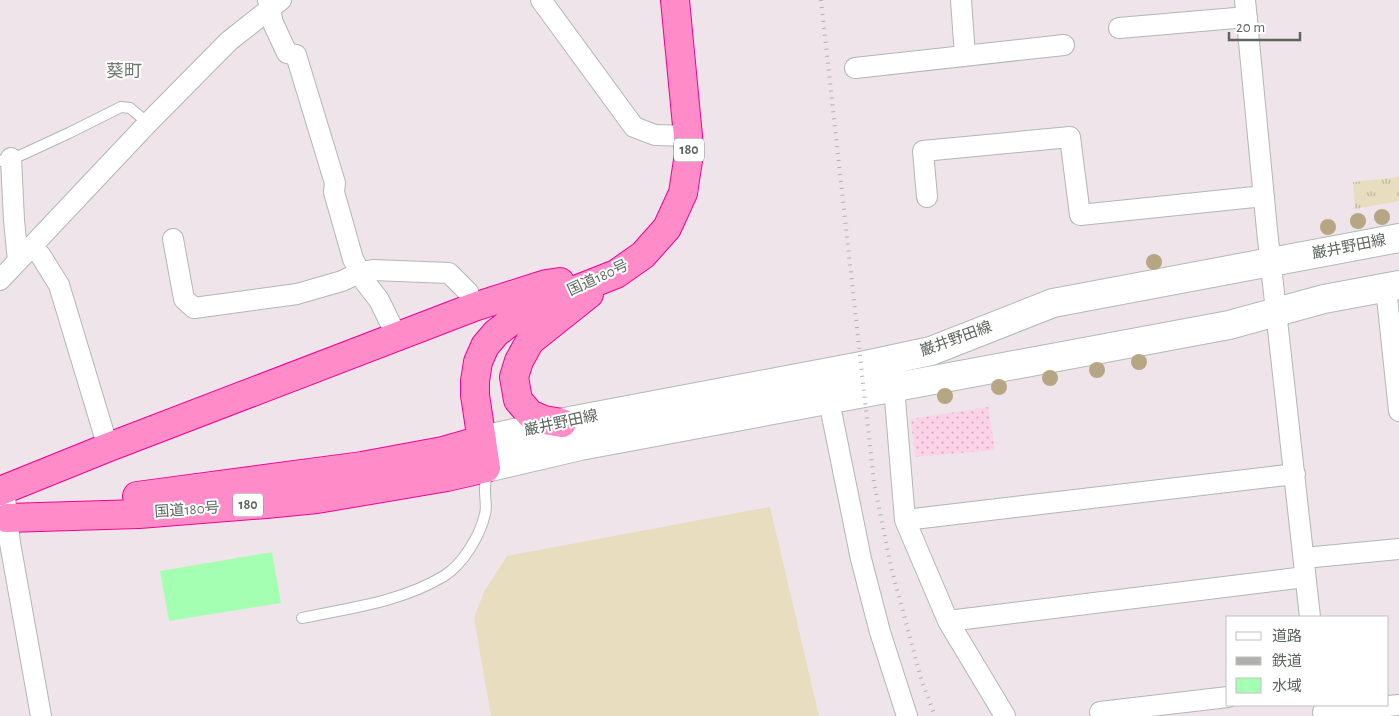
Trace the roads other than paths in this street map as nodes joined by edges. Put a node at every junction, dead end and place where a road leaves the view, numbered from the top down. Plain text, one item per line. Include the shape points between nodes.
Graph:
1 (541, 0) edge
2 (675, 0) edge
3 (961, 0) edge
4 (273, 3) edge
5 (1246, 8) edge
6 (1119, 28) dead end
7 (1064, 45) dead end
8 (965, 56) junction
9 (855, 68) dead end
10 (148, 123) junction
11 (688, 136) junction
12 (6, 160) edge
13 (1264, 196) junction
14 (927, 197) dead end
15 (1399, 238) edge
16 (173, 239) dead end
17 (32, 246) junction
18 (18, 261) junction
19 (1271, 262) junction
20 (360, 272) junction
21 (616, 274) junction
22 (0, 280) edge
23 (1393, 287) edge
24 (474, 307) junction
25 (1276, 312) junction
26 (397, 337) junction
27 (894, 387) junction
28 (828, 401) junction
29 (1399, 411) edge
30 (562, 423) junction
31 (482, 440) junction
32 (109, 447) junction
33 (486, 468) junction
34 (1295, 474) junction
35 (2, 490) edge
36 (4, 518) edge
37 (905, 520) junction
38 (1399, 549) edge
39 (1304, 568) junction
40 (1310, 616) edge
41 (302, 618) dead end
42 (948, 621) junction
43 (1226, 697) edge
44 (1386, 706) edge
45 (1322, 711) edge
46 (1100, 712) dead end
47 (41, 716) edge
48 (906, 716) edge
49 (1005, 716) edge

1 - 11 street via 634,127 655,135
2 - 11 highway, 国道180号 / 180
3 - 8 street
4 - 10 street via 229,41
4 - 20 street via 274,23 287,53 296,55 335,183 334,192 353,259
5 - 6 street
5 - 13 street
7 - 8 street
8 - 9 street
10 - 12 lane via 130,108 121,107 69,134
10 - 17 street
11 - 21 highway, 国道180号 / 180 via 689,154 683,193 667,228 643,255
12 - 18 street
13 - 14 street via 1080,215 1070,137 923,151
13 - 19 street
15 - 19 main road, 巌井野田線
16 - 20 street via 184,299 194,308 297,294 342,282
17 - 18 street
17 - 32 street via 59,285
18 - 22 street
19 - 25 street
19 - 30 main road, 巌井野田線 via 1053,303 931,351
20 - 24 street via 449,273 468,292
20 - 26 street via 379,300
21 - 24 highway via 546,284
21 - 30 highway via 530,342 519,362 514,377 518,400 530,414
21 - 31 highway, 国道180号 / 180 via 518,316 485,346 475,381
23 - 25 main road, 巌井野田線 via 1324,299
23 - 29 street
24 - 26 highway
25 - 27 main road, 巌井野田線 via 1219,327
25 - 34 street
26 - 32 highway
27 - 28 main road, 巌井野田線
27 - 37 street
28 - 33 main road, 巌井野田線 via 580,446
28 - 48 street via 861,559
30 - 31 main road, 巌井野田線
31 - 33 highway, 国道180号 / 180
31 - 36 highway, 国道180号 / 180 via 362,466 138,496
32 - 35 highway
33 - 36 highway, 国道180号 / 180 via 317,499 139,514
33 - 41 lane via 486,512 479,534 461,560 445,575 411,593
34 - 37 street
34 - 39 street
35 - 36 street
36 - 47 street
37 - 42 street
38 - 39 street
39 - 40 street
39 - 42 street
42 - 49 street
43 - 46 street
44 - 45 street

